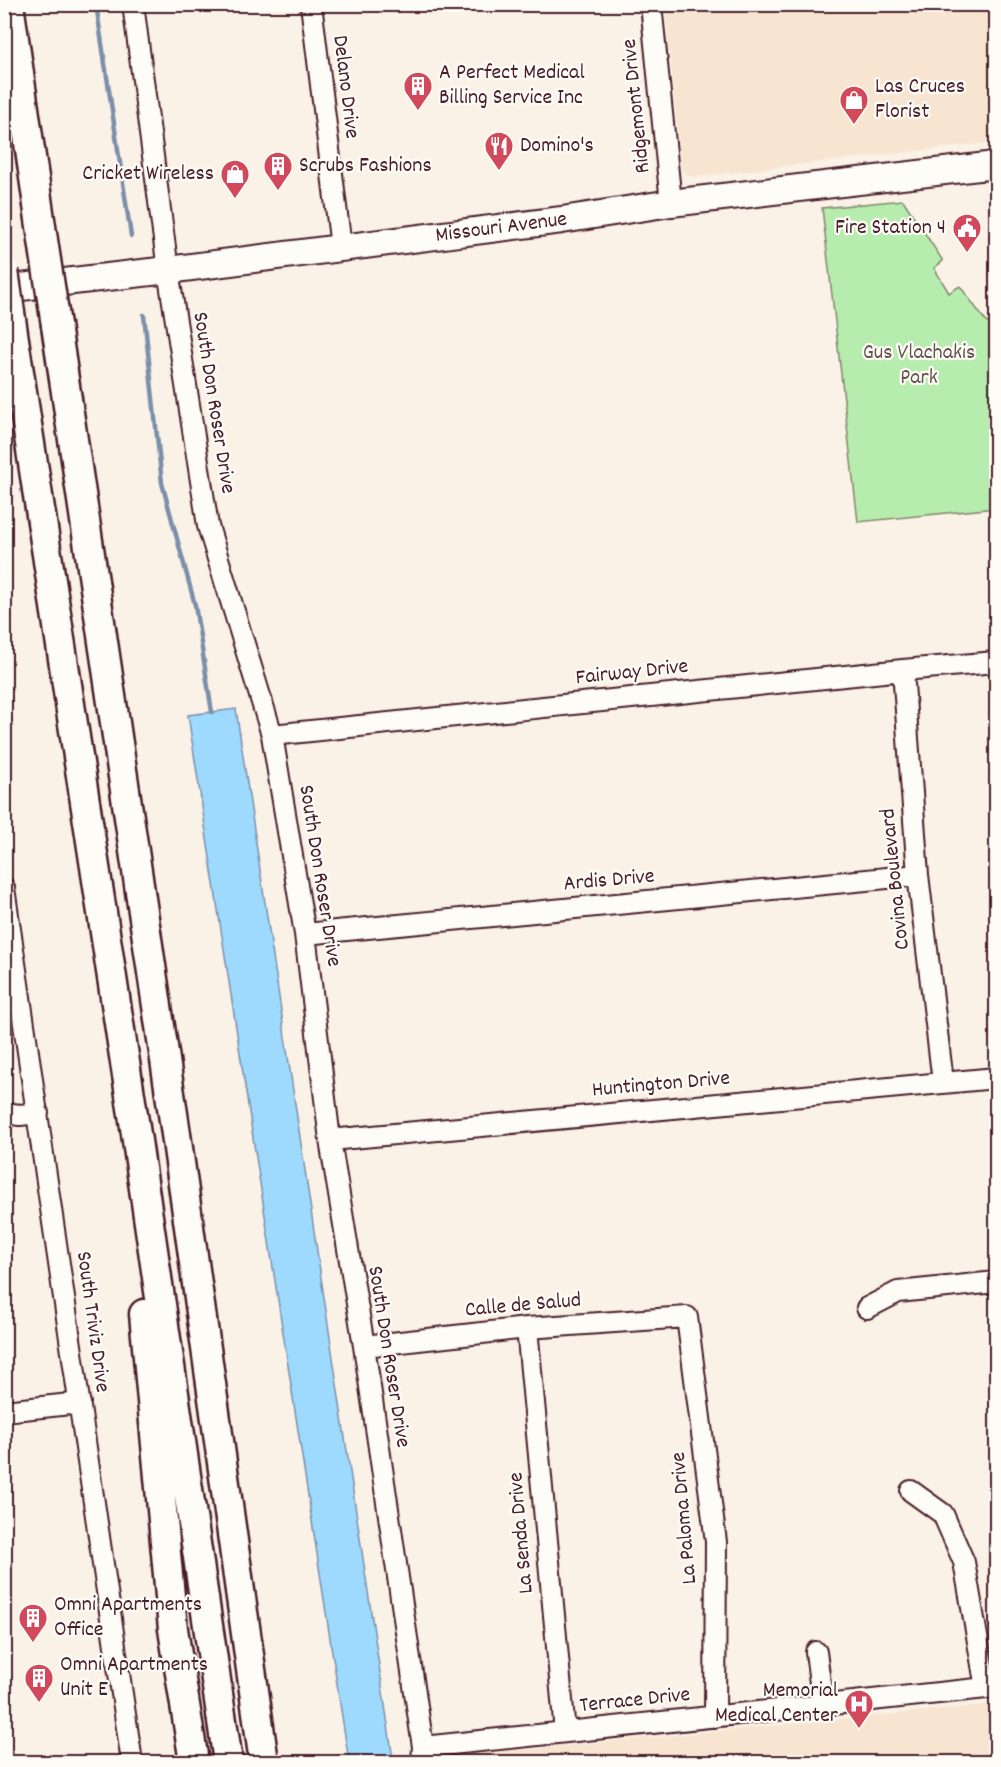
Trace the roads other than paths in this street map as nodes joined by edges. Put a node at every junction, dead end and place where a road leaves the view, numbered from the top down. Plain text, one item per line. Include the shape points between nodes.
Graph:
1 (9, 4) edge
2 (133, 4) edge
3 (311, 4) edge
4 (651, 4) edge
5 (996, 165) edge
6 (671, 202) junction
7 (341, 247) junction
8 (168, 270) junction
9 (4, 271) edge
10 (4, 288) edge
11 (996, 662) edge
12 (903, 670) junction
13 (272, 735) junction
14 (918, 875) junction
15 (4, 888) edge
16 (305, 934) junction
17 (119, 1022) junction
18 (996, 1078) edge
19 (943, 1082) junction
20 (4, 1113) edge
21 (38, 1113) junction
22 (330, 1140) junction
23 (996, 1282) edge
24 (867, 1308) dead end
25 (687, 1317) joint
26 (527, 1328) junction
27 (364, 1346) junction
28 (80, 1403) junction
29 (4, 1411) edge
30 (912, 1491) dead end
31 (816, 1652) dead end
32 (991, 1688) edge
33 (823, 1706) junction
34 (716, 1717) junction
35 (565, 1732) junction
36 (422, 1755) edge
37 (132, 1762) edge
38 (194, 1762) edge
39 (228, 1762) edge
40 (264, 1762) edge

1 - 40 highway, bridge via 175,1122
2 - 8 street, South Don Roser Drive
3 - 7 street, Delano Drive
4 - 6 street, Ridgemont Drive
5 - 6 main road, Missouri Avenue
6 - 7 main road, Missouri Avenue via 562,220
7 - 8 main road, Missouri Avenue
8 - 10 main road, Missouri Avenue
8 - 13 street, South Don Roser Drive via 208,526
9 - 17 highway, bridge
11 - 12 street, Fairway Drive
12 - 13 street, Fairway Drive
12 - 14 street, Covina Boulevard
13 - 16 street, South Don Roser Drive
14 - 16 street, Ardis Drive
14 - 19 street, Covina Boulevard
15 - 21 street, South Triviz Drive
16 - 22 street, South Don Roser Drive
17 - 38 highway via 173,1629
17 - 39 highway
18 - 19 street, Huntington Drive
19 - 22 street, Huntington Drive
20 - 21 street
21 - 28 street, South Triviz Drive
22 - 27 street, South Don Roser Drive
23 - 24 street via 898,1292
25 - 26 street, Calle de Salud
25 - 34 street, La Paloma Drive via 716,1542
26 - 27 street, Calle de Salud
26 - 35 street, La Senda Drive
27 - 36 street, South Don Roser Drive
28 - 29 street
28 - 37 street, South Triviz Drive
30 - 32 street via 943,1514 964,1562
31 - 33 street
32 - 33 street, Terrace Drive
33 - 34 street, Terrace Drive
34 - 35 street, Terrace Drive
35 - 36 street, Terrace Drive

